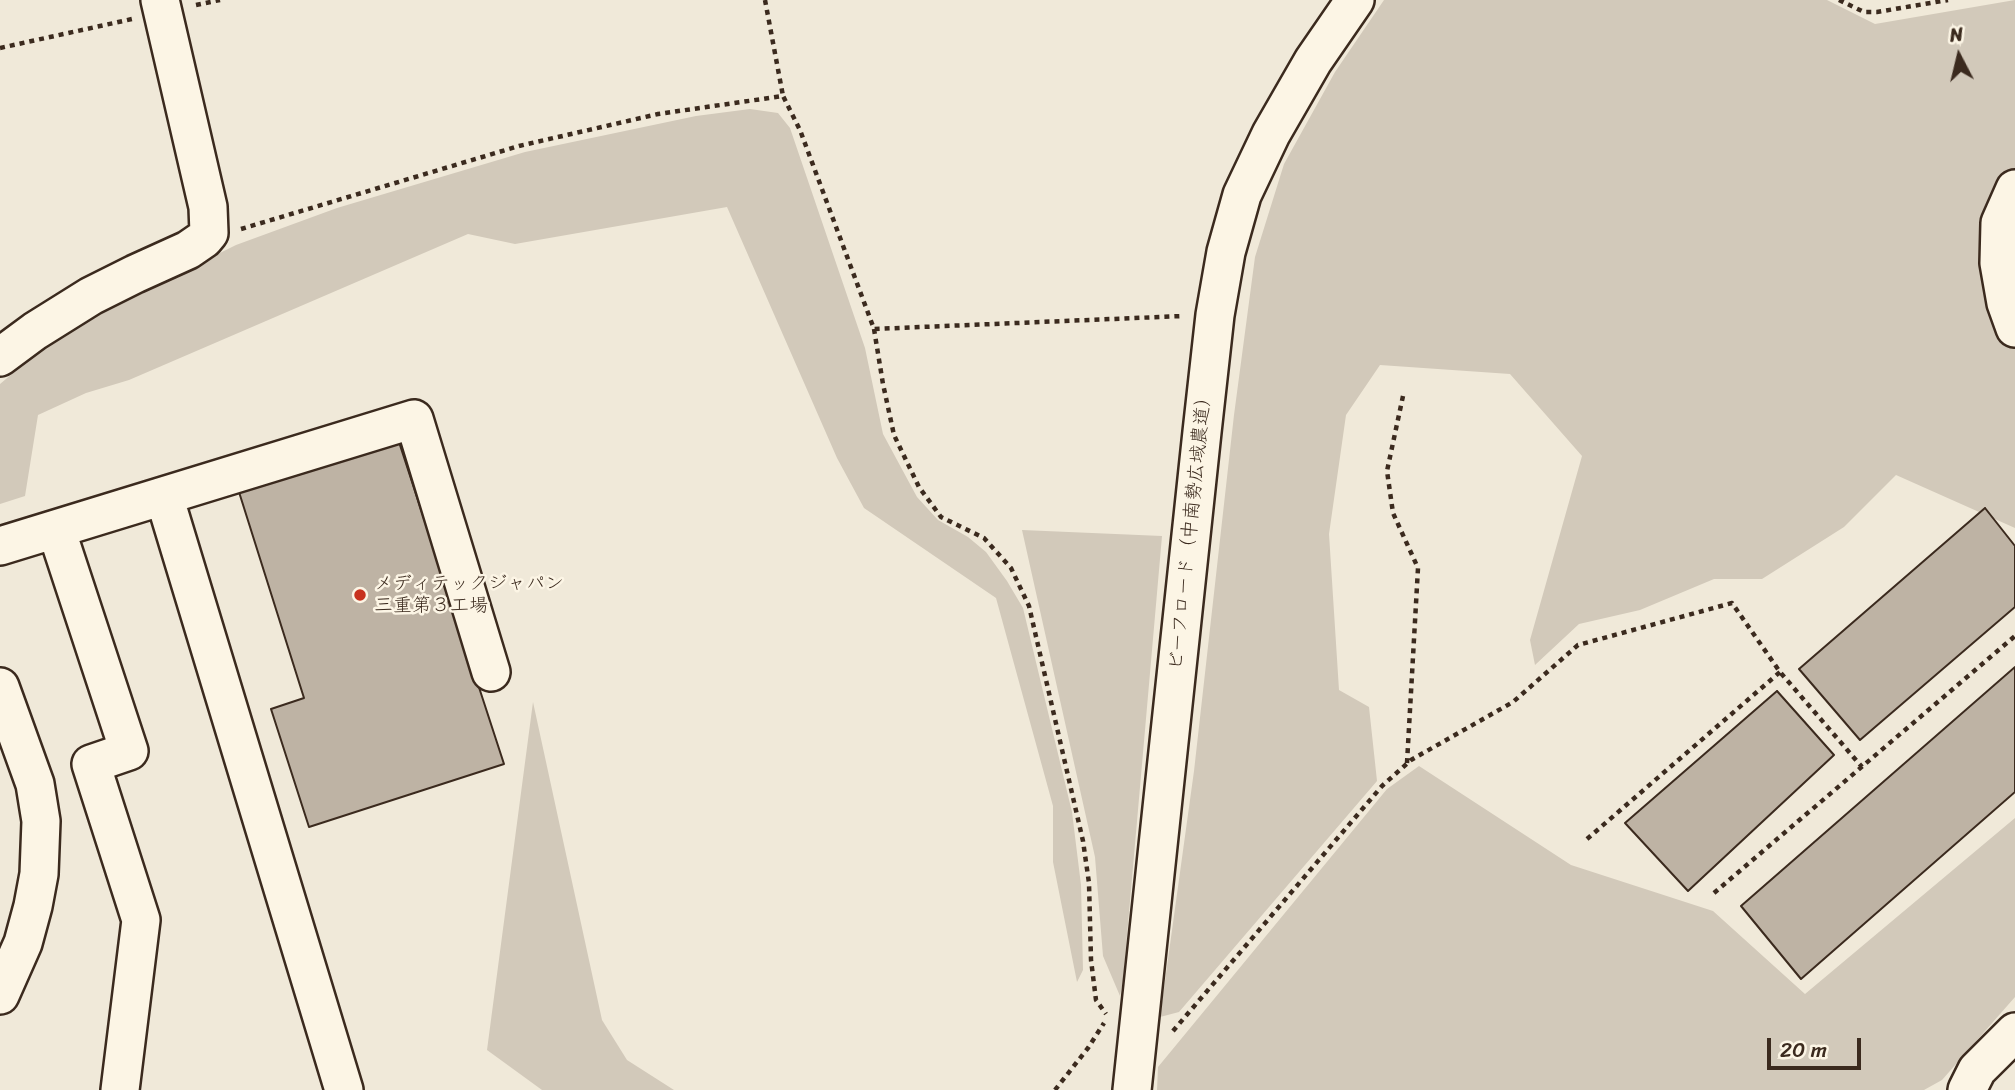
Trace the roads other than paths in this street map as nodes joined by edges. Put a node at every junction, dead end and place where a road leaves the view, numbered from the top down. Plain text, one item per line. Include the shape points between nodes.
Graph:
1 (1355, 0) edge
2 (162, 6) edge
3 (2015, 189) edge
4 (2015, 328) edge
5 (0, 357) edge
6 (164, 496) junction
7 (56, 529) junction
8 (0, 546) edge
9 (491, 672) dead end
10 (0, 687) edge
11 (0, 995) edge
12 (2015, 1032) edge
13 (1133, 1079) edge
14 (120, 1090) edge
15 (344, 1090) edge
16 (1967, 1090) edge

1 - 13 street, ビーフロード（中南勢広域農道） via 1271,134 1242,195 1226,252 1215,315
2 - 5 street via 208,207 209,233 188,250 90,296
3 - 4 street via 2000,223 1999,264
6 - 7 street
6 - 9 street via 414,419
6 - 15 street
7 - 8 street
7 - 14 street via 129,751 91,764 141,920
10 - 11 street via 35,784 41,849 23,943
12 - 16 street via 1976,1070

